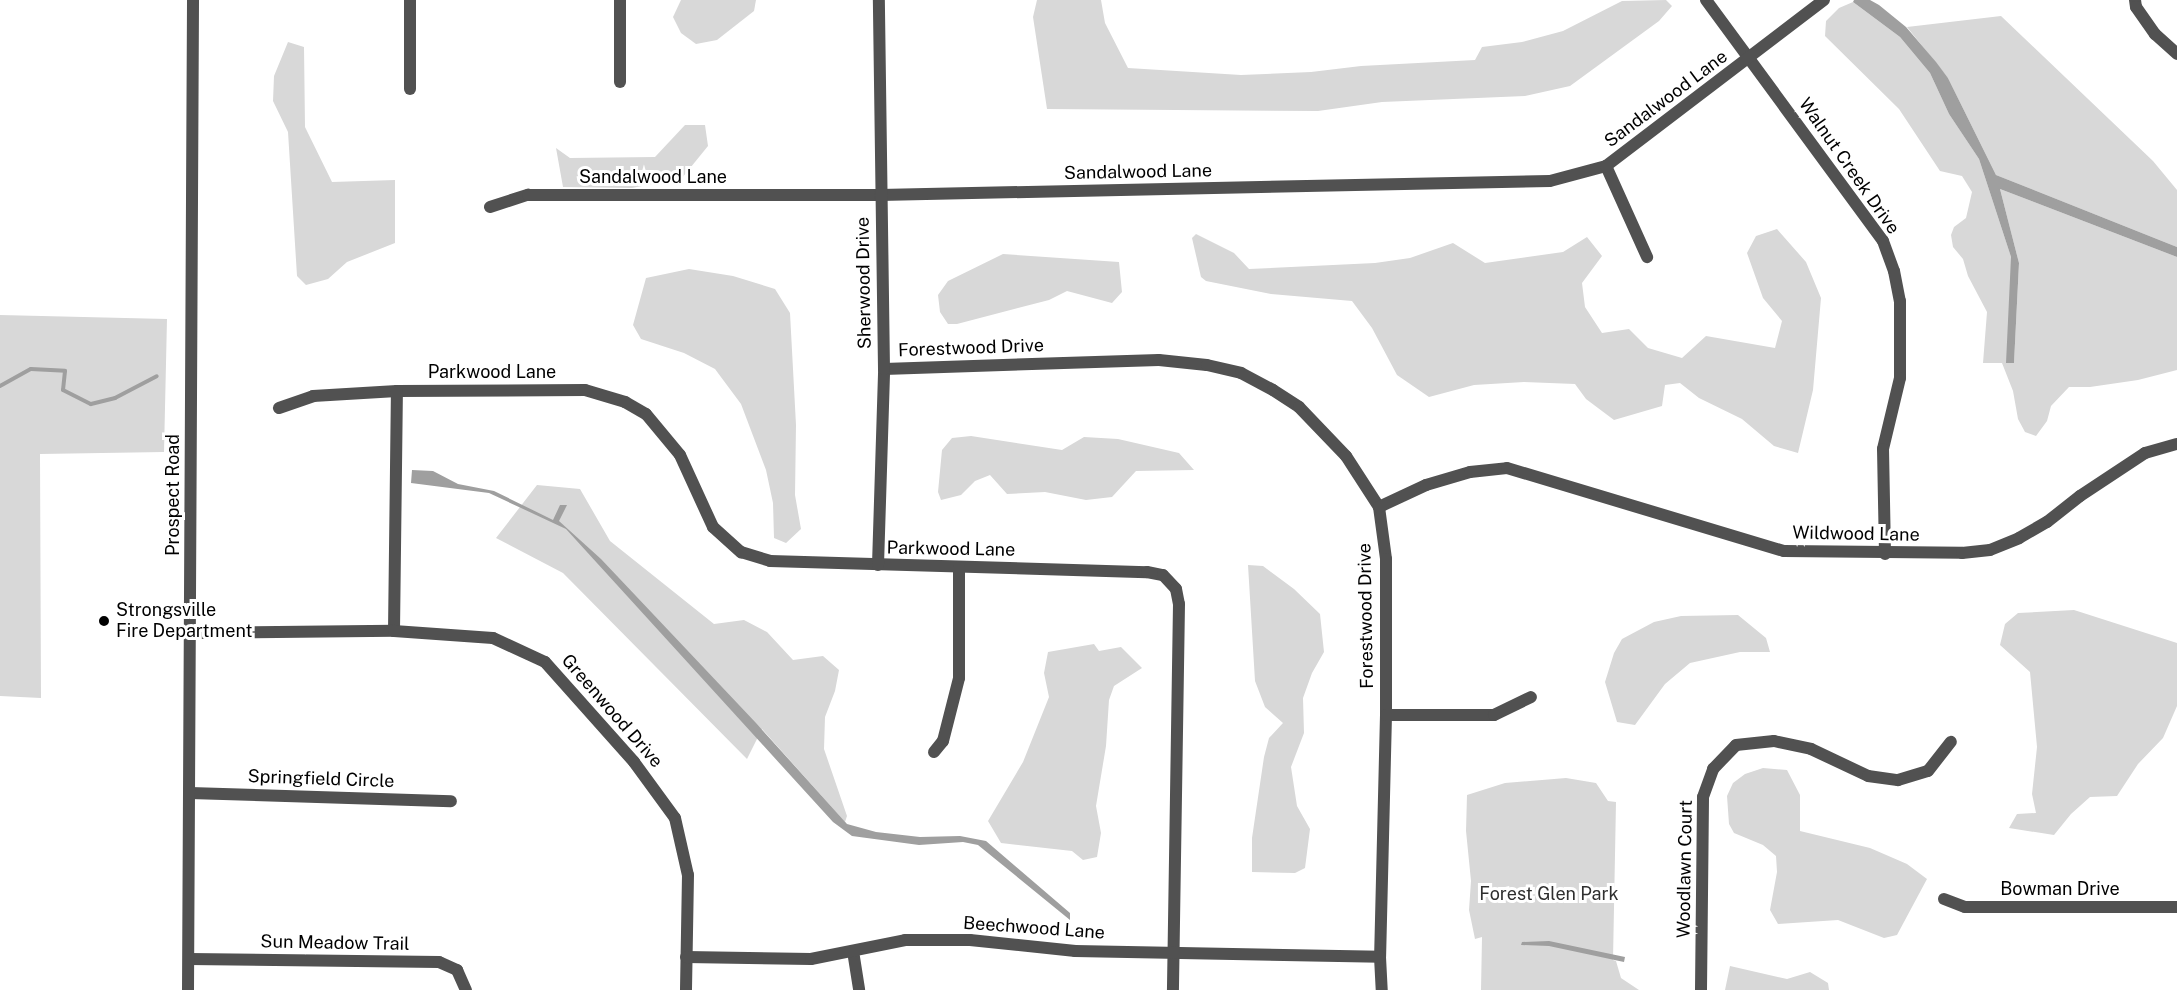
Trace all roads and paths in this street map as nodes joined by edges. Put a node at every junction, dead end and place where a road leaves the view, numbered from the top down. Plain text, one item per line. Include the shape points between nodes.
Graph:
1 (193, 0) edge
2 (410, 0) edge
3 (620, 0) edge
4 (879, 0) edge
5 (1706, 0) edge
6 (1824, 0) edge
7 (2135, 0) edge
8 (2177, 54) edge
9 (1750, 57) junction
10 (620, 82) dead end
11 (410, 88) dead end
12 (1606, 166) junction
13 (880, 195) junction
14 (490, 207) dead end
15 (1647, 257) dead end
16 (884, 369) junction
17 (397, 391) junction
18 (279, 408) dead end
19 (2177, 444) edge
20 (1379, 507) junction
21 (1885, 554) junction
22 (878, 565) junction
23 (959, 567) junction
24 (394, 631) junction
25 (191, 633) junction
26 (1531, 697) dead end
27 (1386, 715) junction
28 (1950, 742) dead end
29 (934, 753) dead end
30 (190, 793) junction
31 (451, 801) dead end
32 (1944, 899) dead end
33 (2177, 907) edge
34 (853, 951) junction
35 (1174, 953) junction
36 (686, 957) junction
37 (1380, 957) junction
38 (189, 959) junction
39 (188, 990) edge
40 (466, 990) edge
41 (686, 990) edge
42 (859, 990) edge
43 (1173, 990) edge
44 (1382, 990) edge
45 (1701, 990) edge

1 - 25 street, Prospect Road
2 - 11 street
3 - 10 street
4 - 13 street, Sherwood Drive
5 - 9 street, Walnut Creek Drive
6 - 9 street, Sandalwood Lane
7 - 8 street via 2155,34
9 - 12 street, Sandalwood Lane
9 - 21 street, Walnut Creek Drive via 1883,241 1894,271 1900,301 1900,378 1883,449
12 - 13 street, Sandalwood Lane via 1550,181
12 - 15 street
13 - 14 street, Sandalwood Lane via 528,195
13 - 16 street, Sherwood Drive
16 - 20 street, Forestwood Drive via 1159,360 1206,364 1241,373 1299,407 1346,456
16 - 22 street, Sherwood Drive
17 - 18 street, Parkwood Lane via 313,396
17 - 22 street, Parkwood Lane via 585,390 625,402 646,414 681,455 713,527 741,552 770,561
17 - 24 street
19 - 21 street, Wildwood Lane via 2145,453 2047,522 1990,550
20 - 21 street, Wildwood Lane via 1426,485 1470,472 1507,468 1784,551
20 - 27 street, Forestwood Drive via 1386,559
22 - 23 street, Parkwood Lane
23 - 29 street via 959,678 943,741
23 - 35 street, Parkwood Lane via 1147,572 1164,575 1176,589 1179,604
24 - 25 street, Greenwood Drive
24 - 36 street, Greenwood Drive via 493,638 545,662 634,762 675,818 688,874
25 - 30 street, Prospect Road
26 - 27 street via 1494,715
27 - 37 street, Forestwood Drive
28 - 45 street, Woodlawn Court via 1928,771 1898,780 1868,776 1811,749 1774,741 1736,745 1713,769 1703,797
30 - 31 street, Springfield Circle
30 - 38 street, Prospect Road
32 - 33 street, Bowman Drive via 1965,907
34 - 35 street, Beechwood Lane via 905,940 970,940 1076,951
34 - 36 street, Beechwood Lane via 811,959
34 - 42 street
35 - 37 street, Beechwood Lane
35 - 43 street, Parkwood Lane
36 - 41 street, Greenwood Drive
37 - 44 street, Forestwood Drive
38 - 39 street, Prospect Road
38 - 40 street, Sun Meadow Trail via 440,963 457,970

